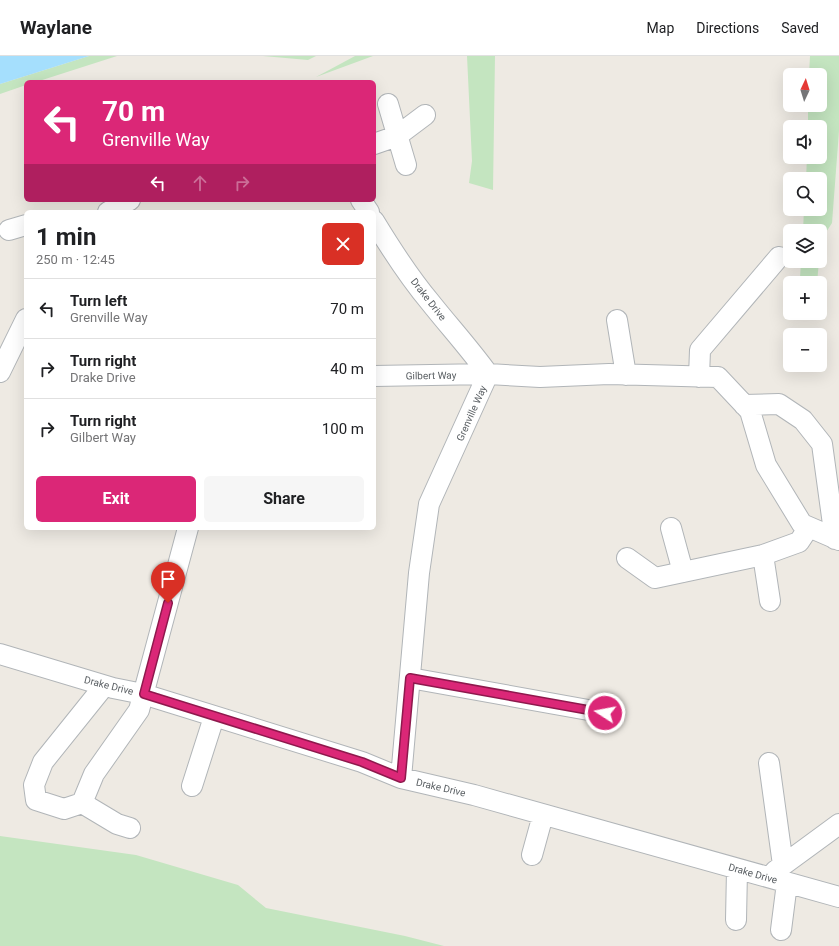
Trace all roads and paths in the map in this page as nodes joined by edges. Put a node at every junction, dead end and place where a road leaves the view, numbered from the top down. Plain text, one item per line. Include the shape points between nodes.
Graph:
1 (388, 104) dead end
2 (425, 114) dead end
3 (397, 136) junction
4 (376, 143) edge
5 (406, 165) dead end
6 (126, 202) edge
7 (112, 210) edge
8 (376, 224) edge
9 (779, 257) dead end
10 (617, 320) dead end
11 (24, 323) edge
12 (0, 372) edge
13 (488, 374) junction
14 (626, 375) junction
15 (376, 376) edge
16 (699, 377) junction
17 (744, 405) junction
18 (809, 527) junction
19 (671, 528) dead end
20 (187, 530) edge
21 (837, 540) edge
22 (763, 555) junction
23 (627, 558) dead end
24 (683, 572) junction
25 (770, 601) dead end
26 (0, 654) edge
27 (410, 678) junction
28 (104, 686) junction
29 (144, 694) junction
30 (605, 713) dead end
31 (214, 717) junction
32 (769, 763) dead end
33 (401, 778) junction
34 (192, 786) dead end
35 (82, 803) junction
36 (543, 815) junction
37 (839, 824) edge
38 (130, 828) dead end
39 (532, 855) dead end
40 (737, 870) junction
41 (785, 874) junction
42 (839, 897) edge
43 (736, 920) dead end
44 (781, 930) dead end

1 - 3 lane
2 - 3 lane
3 - 4 lane
3 - 5 lane
6 - 7 lane
8 - 13 lane, Drake Drive via 430,302 465,342
9 - 16 lane via 700,350
10 - 14 lane
11 - 12 lane
13 - 14 lane, Grenville Way via 540,377
13 - 15 lane, Gilbert Way
13 - 27 lane, Grenville Way via 429,504 419,573
14 - 16 lane, Grenville Way
16 - 17 lane, Grenville Way via 718,377
17 - 18 lane, Grenville Way via 750,411 766,465 802,524
17 - 21 lane via 780,404 803,420 822,444
18 - 21 lane, Grenville Way
18 - 22 lane via 799,542
19 - 24 lane
20 - 29 lane
22 - 24 lane
22 - 25 lane
23 - 24 lane via 655,578
26 - 28 lane, Drake Drive
27 - 30 lane
27 - 33 lane, Grenville Way
28 - 29 lane, Drake Drive
28 - 35 lane via 43,762 34,784 36,800 64,809
29 - 31 lane, Drake Drive
29 - 35 lane via 138,710 94,774
31 - 33 lane, Drake Drive via 362,762
31 - 34 lane
32 - 41 lane
33 - 36 lane, Drake Drive
35 - 38 lane via 117,824
36 - 39 lane
36 - 40 lane, Drake Drive
37 - 41 lane
40 - 41 lane, Drake Drive via 767,877
40 - 43 lane
41 - 42 lane, Drake Drive
41 - 44 lane

